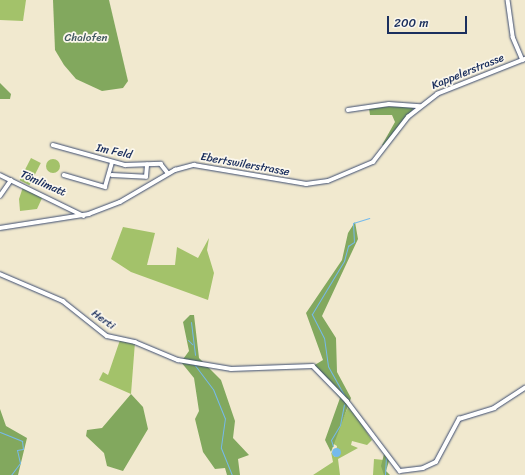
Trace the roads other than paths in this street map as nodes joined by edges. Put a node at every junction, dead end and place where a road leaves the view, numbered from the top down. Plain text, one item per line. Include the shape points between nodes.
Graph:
1 (508, 0) edge
2 (524, 60) edge
3 (420, 106) junction
4 (348, 110) dead end
5 (53, 144) dead end
6 (112, 162) junction
7 (147, 165) junction
8 (168, 173) junction
9 (0, 175) edge
10 (64, 175) dead end
11 (112, 175) dead end
12 (12, 180) junction
13 (0, 196) edge
14 (84, 216) junction
15 (0, 228) edge
16 (0, 274) edge
17 (525, 388) edge

1 - 2 street via 513,37
2 - 3 street, Kappelerstrasse via 448,88
3 - 4 street via 389,104
3 - 8 street, Ebertswilerstrasse via 373,162 323,183 299,184 200,164
5 - 6 street, Im Feld
6 - 7 street, Im Feld
6 - 10 street via 105,187
7 - 8 street, Im Feld via 161,164
7 - 11 street via 146,177
8 - 14 street, Ebertswilerstrasse via 120,202
9 - 12 street
12 - 13 street, Tömlimatt
12 - 14 street, Tömlimatt
14 - 15 street, Ebertswilerstrasse
16 - 17 street, Herti via 63,301 107,336 135,342 178,360 195,360 231,368 313,366 347,401 400,471 430,466 442,454 449,434 459,419 494,408

